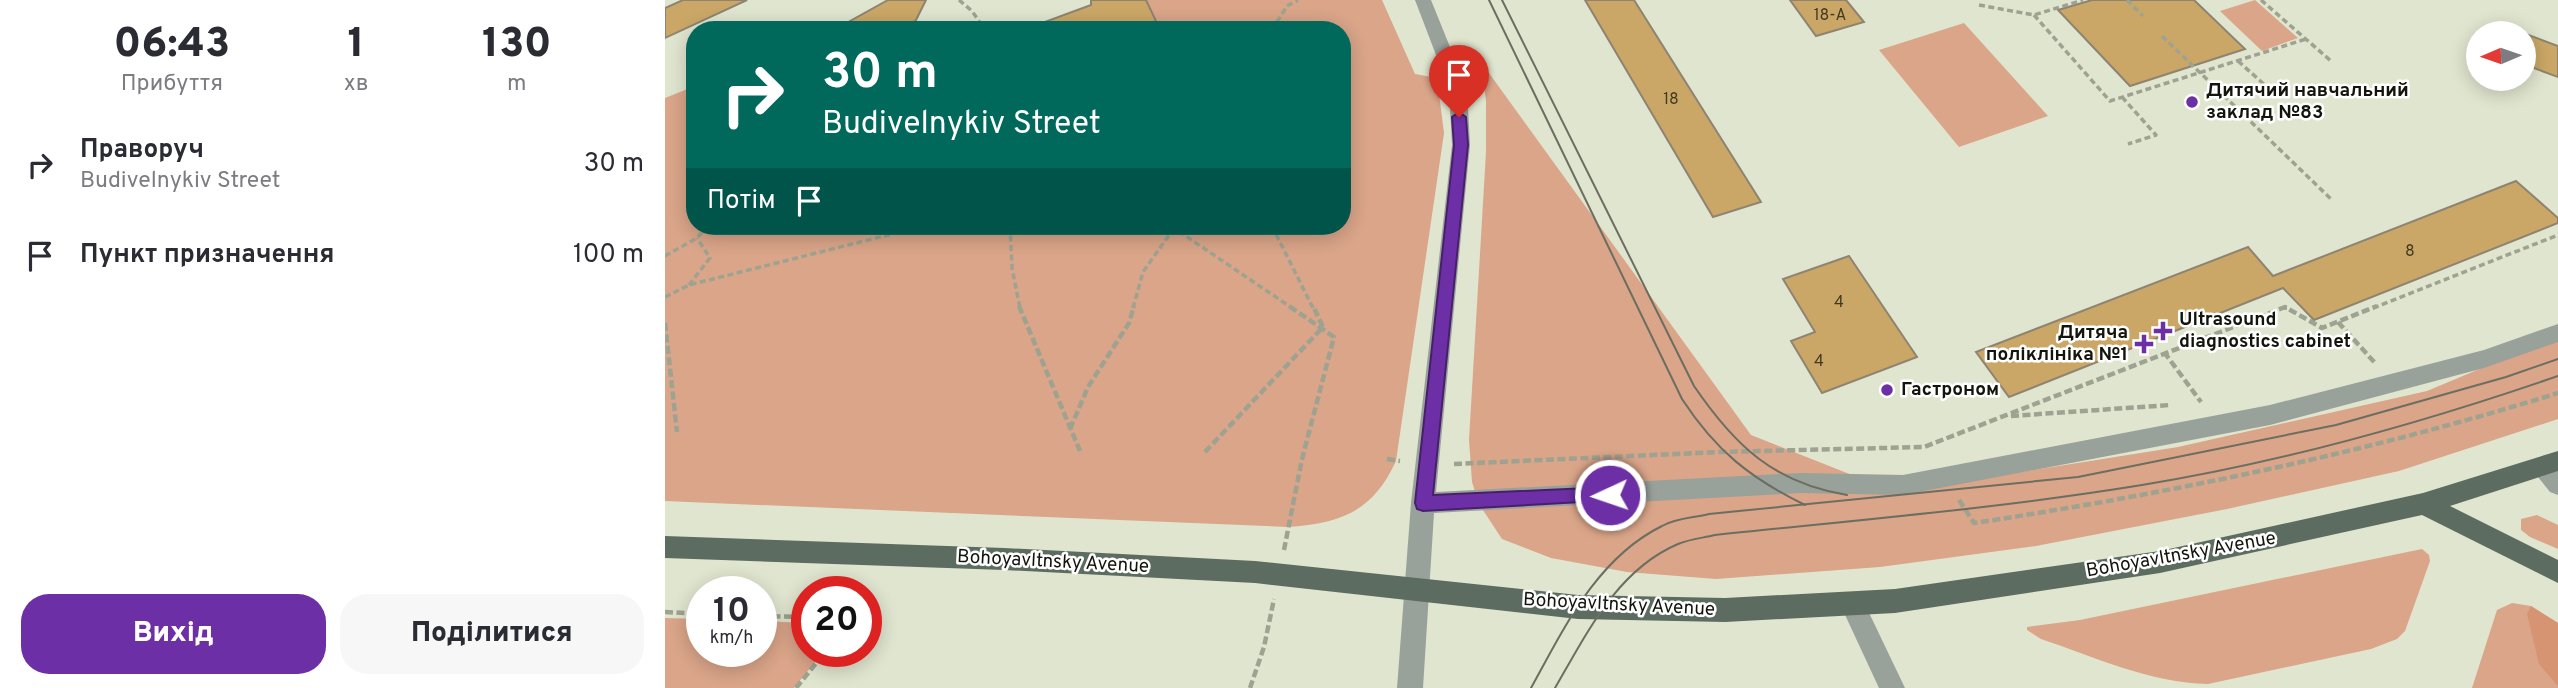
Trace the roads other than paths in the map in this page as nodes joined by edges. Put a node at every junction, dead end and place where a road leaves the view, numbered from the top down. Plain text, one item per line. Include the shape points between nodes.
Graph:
1 (1423, 0) edge
2 (2558, 333) edge
3 (2549, 464) edge
4 (2558, 485) edge
5 (1423, 503) junction
6 (2423, 504) junction
7 (665, 547) edge
8 (2558, 572) edge
9 (1418, 590) junction
10 (1852, 604) junction
11 (1410, 688) edge
12 (1892, 688) edge

1 - 5 street via 1458,89 1461,145
2 - 5 street via 2484,359 2270,415 1903,485 1801,484
3 - 4 street
3 - 6 main road, Bohoyavltnsky Avenue
5 - 9 street
6 - 8 main road
6 - 10 main road, Bohoyavltnsky Avenue via 2160,562
7 - 9 main road, Bohoyavltnsky Avenue via 1255,572
9 - 10 main road, Bohoyavltnsky Avenue via 1603,608 1725,610
9 - 11 street
10 - 12 street

